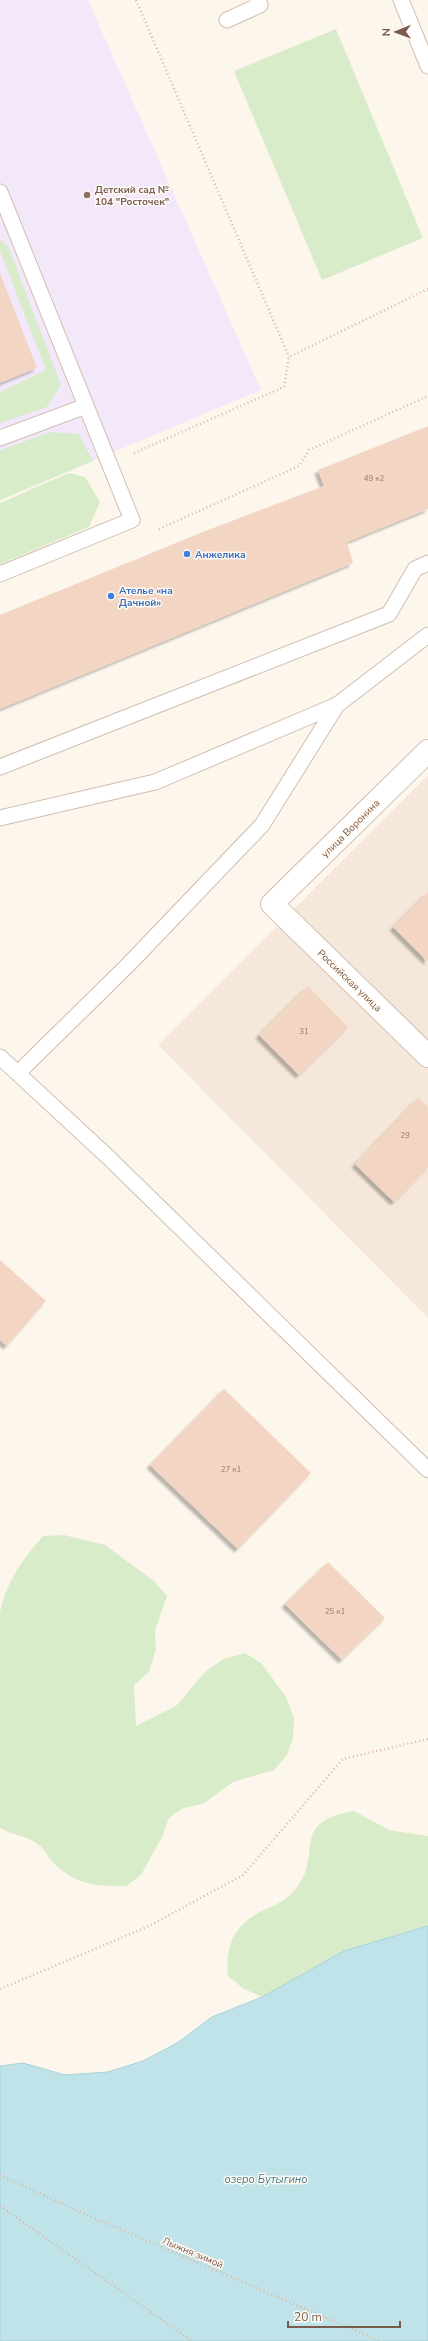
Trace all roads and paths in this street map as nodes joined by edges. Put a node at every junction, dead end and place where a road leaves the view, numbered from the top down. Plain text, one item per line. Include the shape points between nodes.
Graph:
1 (136, 0) edge
2 (258, 0) edge
3 (401, 0) edge
4 (227, 20) dead end
5 (428, 66) edge
6 (0, 192) edge
7 (428, 288) edge
8 (289, 357) junction
9 (428, 396) edge
10 (86, 406) junction
11 (0, 438) edge
12 (108, 465) junction
13 (132, 520) junction
14 (428, 563) edge
15 (0, 574) edge
16 (428, 635) edge
17 (337, 705) junction
18 (428, 751) edge
19 (0, 767) edge
20 (0, 818) edge
21 (272, 904) joint
22 (428, 1056) edge
23 (0, 1057) edge
24 (18, 1073) junction
25 (428, 1470) edge
26 (428, 1739) edge
27 (0, 1989) edge
28 (0, 2175) edge
29 (0, 2206) edge
30 (192, 2341) edge
31 (380, 2341) edge

1 - 8 path
2 - 4 lane via 260,4
3 - 5 lane
6 - 10 lane
7 - 8 path
8 - 12 path via 284,387
9 - 13 path via 309,450 299,466 139,538
10 - 11 lane
10 - 12 lane
12 - 13 lane
13 - 15 lane
14 - 19 lane via 416,569 389,614
16 - 17 lane
17 - 20 lane via 155,782
17 - 24 lane via 262,825 128,965
18 - 21 street, улица Воронина
21 - 22 street, Российская улица
23 - 24 lane
24 - 25 lane via 114,1162
26 - 27 path via 343,1759 243,1875 149,1926
28 - 31 path, Лыжня зимой
29 - 30 path

